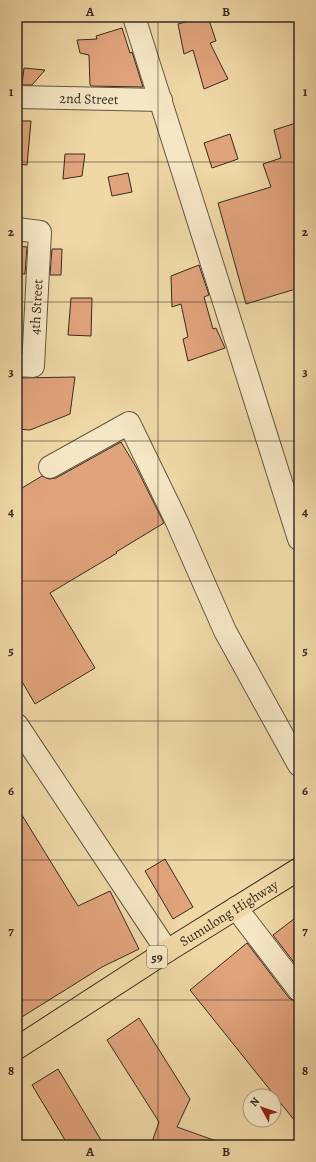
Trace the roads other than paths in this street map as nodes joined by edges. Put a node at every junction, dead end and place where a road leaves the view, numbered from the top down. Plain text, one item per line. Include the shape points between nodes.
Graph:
1 (134, 17) edge
2 (17, 97) edge
3 (161, 100) junction
4 (17, 229) edge
5 (17, 365) edge
6 (50, 467) dead end
7 (299, 539) edge
8 (17, 724) edge
9 (299, 765) edge
10 (299, 869) edge
11 (236, 908) junction
12 (167, 951) junction
13 (299, 990) edge
14 (17, 1048) edge

1 - 3 street
2 - 3 street, 2nd Street
3 - 7 street
4 - 5 street, 4th Street via 40,232 32,366
6 - 9 street via 129,423 177,522 225,631
8 - 12 street
10 - 11 main road, Sumulong Highway / 59
11 - 12 main road, Sumulong Highway / 59
11 - 13 street
12 - 14 main road, Sumulong Highway / 59

